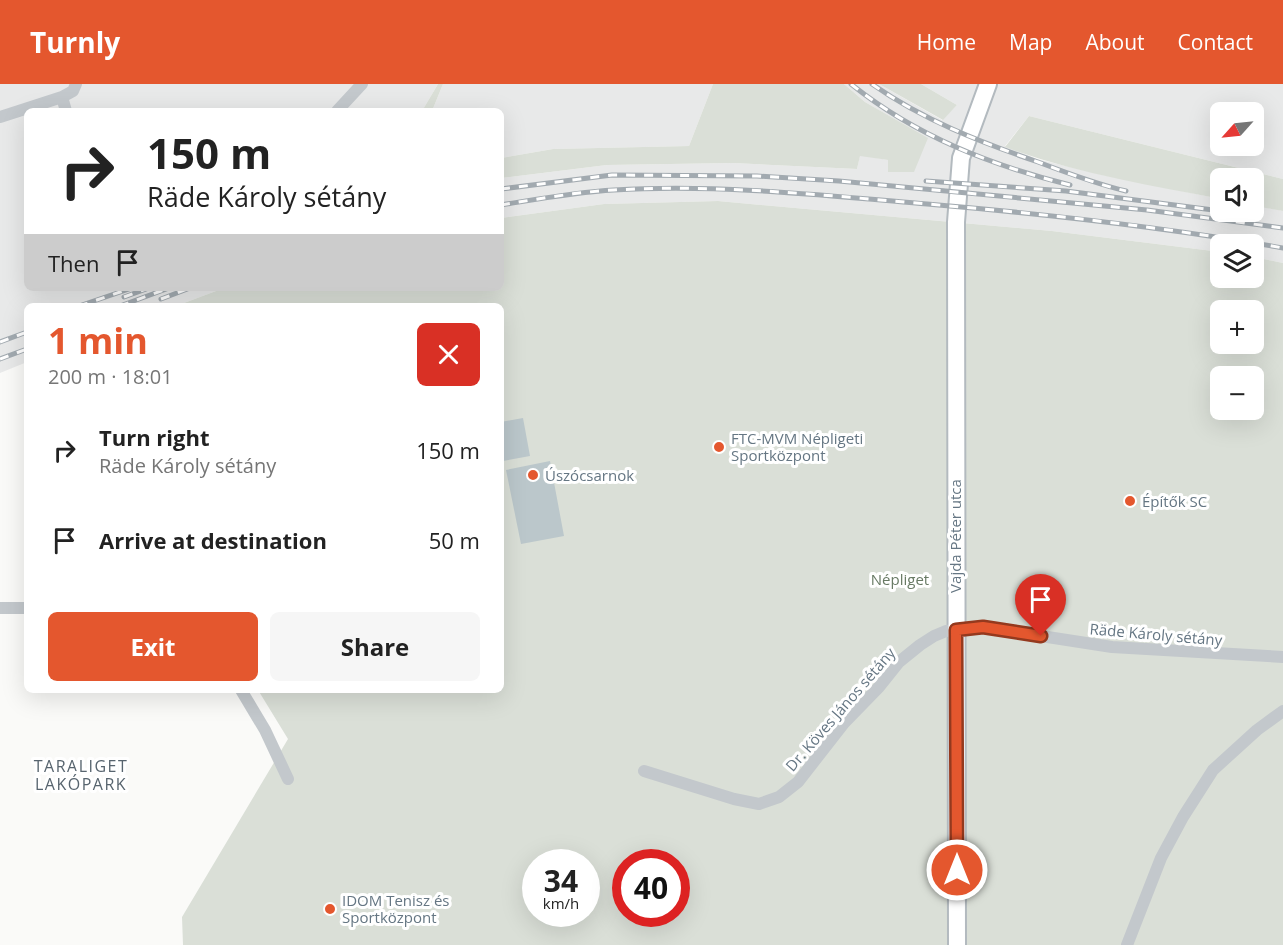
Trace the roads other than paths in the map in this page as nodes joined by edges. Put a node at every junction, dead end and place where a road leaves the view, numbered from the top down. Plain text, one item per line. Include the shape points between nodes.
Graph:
1 (76, 84) edge
2 (362, 84) edge
3 (988, 84) edge
4 (62, 97) junction
5 (28, 108) edge
6 (65, 108) edge
7 (340, 108) edge
8 (24, 109) edge
9 (0, 117) edge
10 (0, 608) edge
11 (24, 608) edge
12 (956, 630) junction
13 (1283, 657) edge
14 (243, 693) edge
15 (1283, 711) edge
16 (644, 771) dead end
17 (288, 779) dead end
18 (957, 945) edge
19 (1127, 945) edge

1 - 4 street via 73,91
2 - 7 street
3 - 12 street, Vajda Péter utca via 961,158 956,222
4 - 5 street
4 - 6 street
8 - 9 street
10 - 11 street
12 - 13 street, Räde Károly sétány via 983,627 1112,647
12 - 16 street, Dr. Köves János sétány via 941,632 909,653 844,723 798,782 779,797 759,804
12 - 18 street, Vajda Péter utca
14 - 17 street
15 - 19 street via 1213,770 1161,858

